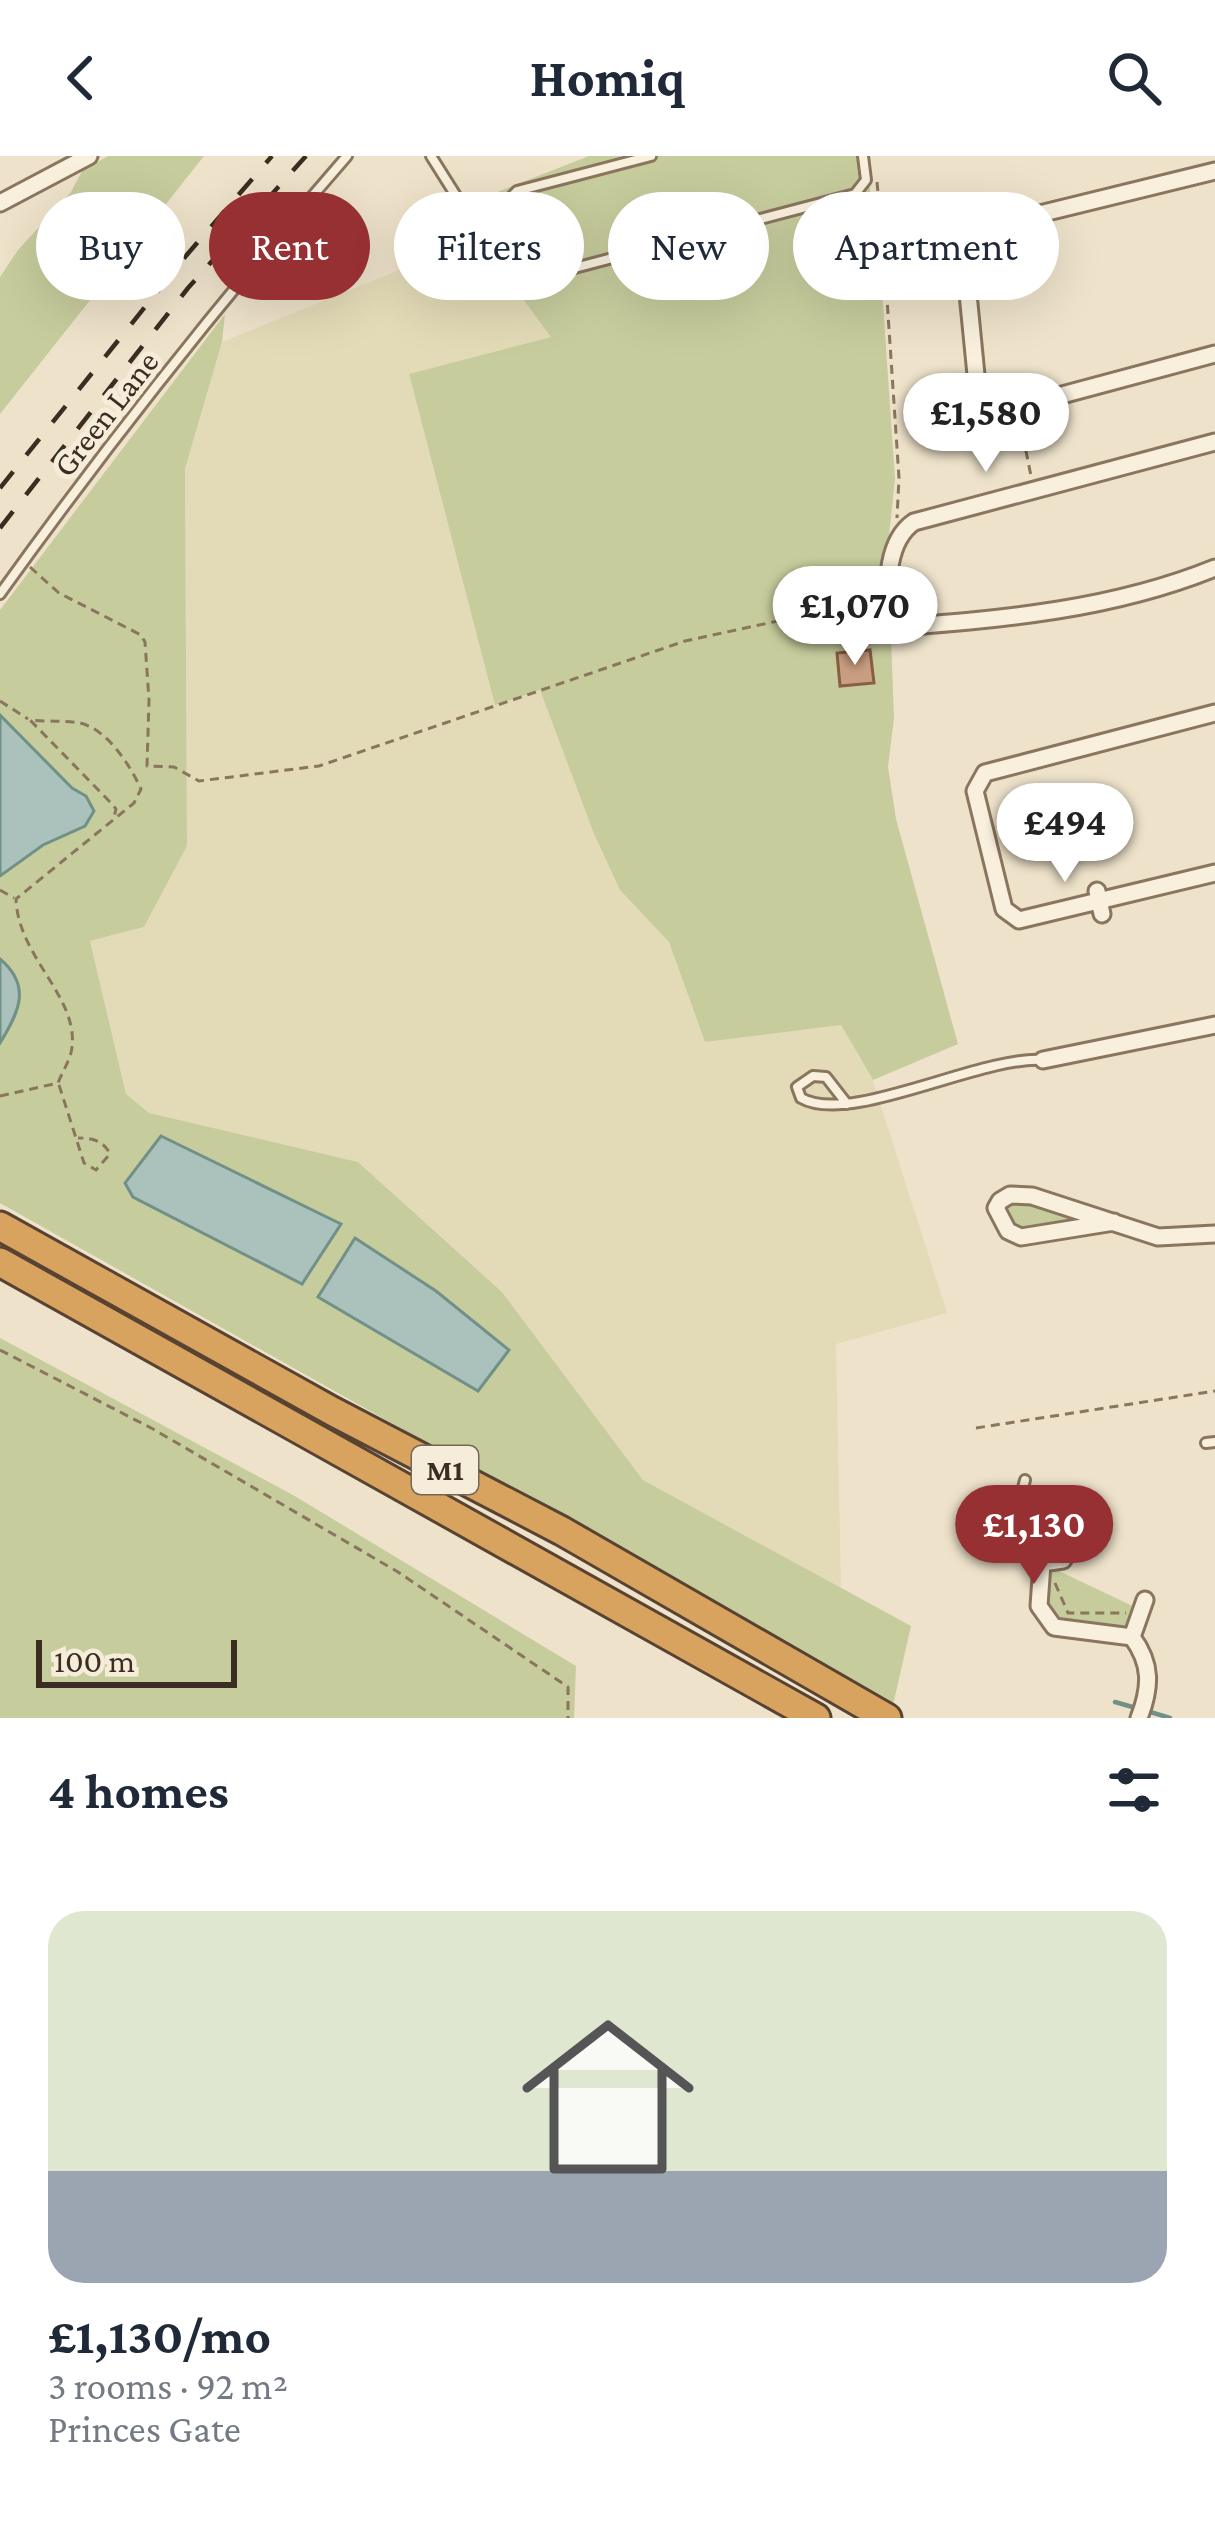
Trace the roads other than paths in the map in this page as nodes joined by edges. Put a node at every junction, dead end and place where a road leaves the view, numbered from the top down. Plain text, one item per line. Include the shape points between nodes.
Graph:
1 (89, 156) edge
2 (347, 156) edge
3 (431, 156) edge
4 (651, 156) edge
5 (862, 156) edge
6 (1215, 171) edge
7 (454, 192) edge
8 (516, 192) edge
9 (0, 203) edge
10 (1059, 207) edge
11 (584, 266) edge
12 (966, 300) edge
13 (1215, 354) edge
14 (987, 404) junction
15 (972, 423) dead end
16 (1215, 442) edge
17 (1215, 568) edge
18 (0, 594) edge
19 (1215, 713) edge
20 (1215, 873) edge
21 (1215, 1025) edge
22 (1043, 1060) joint
23 (847, 1104) junction
24 (1114, 1222) junction
25 (0, 1226) edge
26 (1215, 1234) edge
27 (0, 1262) edge
28 (1024, 1480) dead end
29 (1029, 1549) joint
30 (1063, 1560) dead end
31 (1042, 1566) junction
32 (1142, 1609) road end
33 (1132, 1637) junction
34 (1142, 1710) edge
35 (816, 1718) edge
36 (887, 1718) edge

1 - 9 street
2 - 18 lane, Green Lane via 102,452
3 - 7 lane
4 - 8 lane
5 - 11 lane via 866,180 855,194
6 - 10 street
12 - 14 street via 978,395
13 - 14 street via 1017,407
14 - 15 street
16 - 17 street via 914,522 893,554 888,628 1066,612
19 - 20 street via 985,772 975,791 1004,909 1019,920
21 - 22 street
22 - 23 lane
23 - 23 lane via 811,1103 797,1088 826,1077
24 - 24 street via 1021,1237 995,1208 1021,1194
24 - 26 street via 1158,1237
25 - 36 highway, M1
27 - 35 highway, M1
28 - 29 lane via 1018,1506
29 - 31 street
30 - 31 street
31 - 33 street via 1039,1606 1054,1627
32 - 33 street
33 - 34 street via 1148,1666

